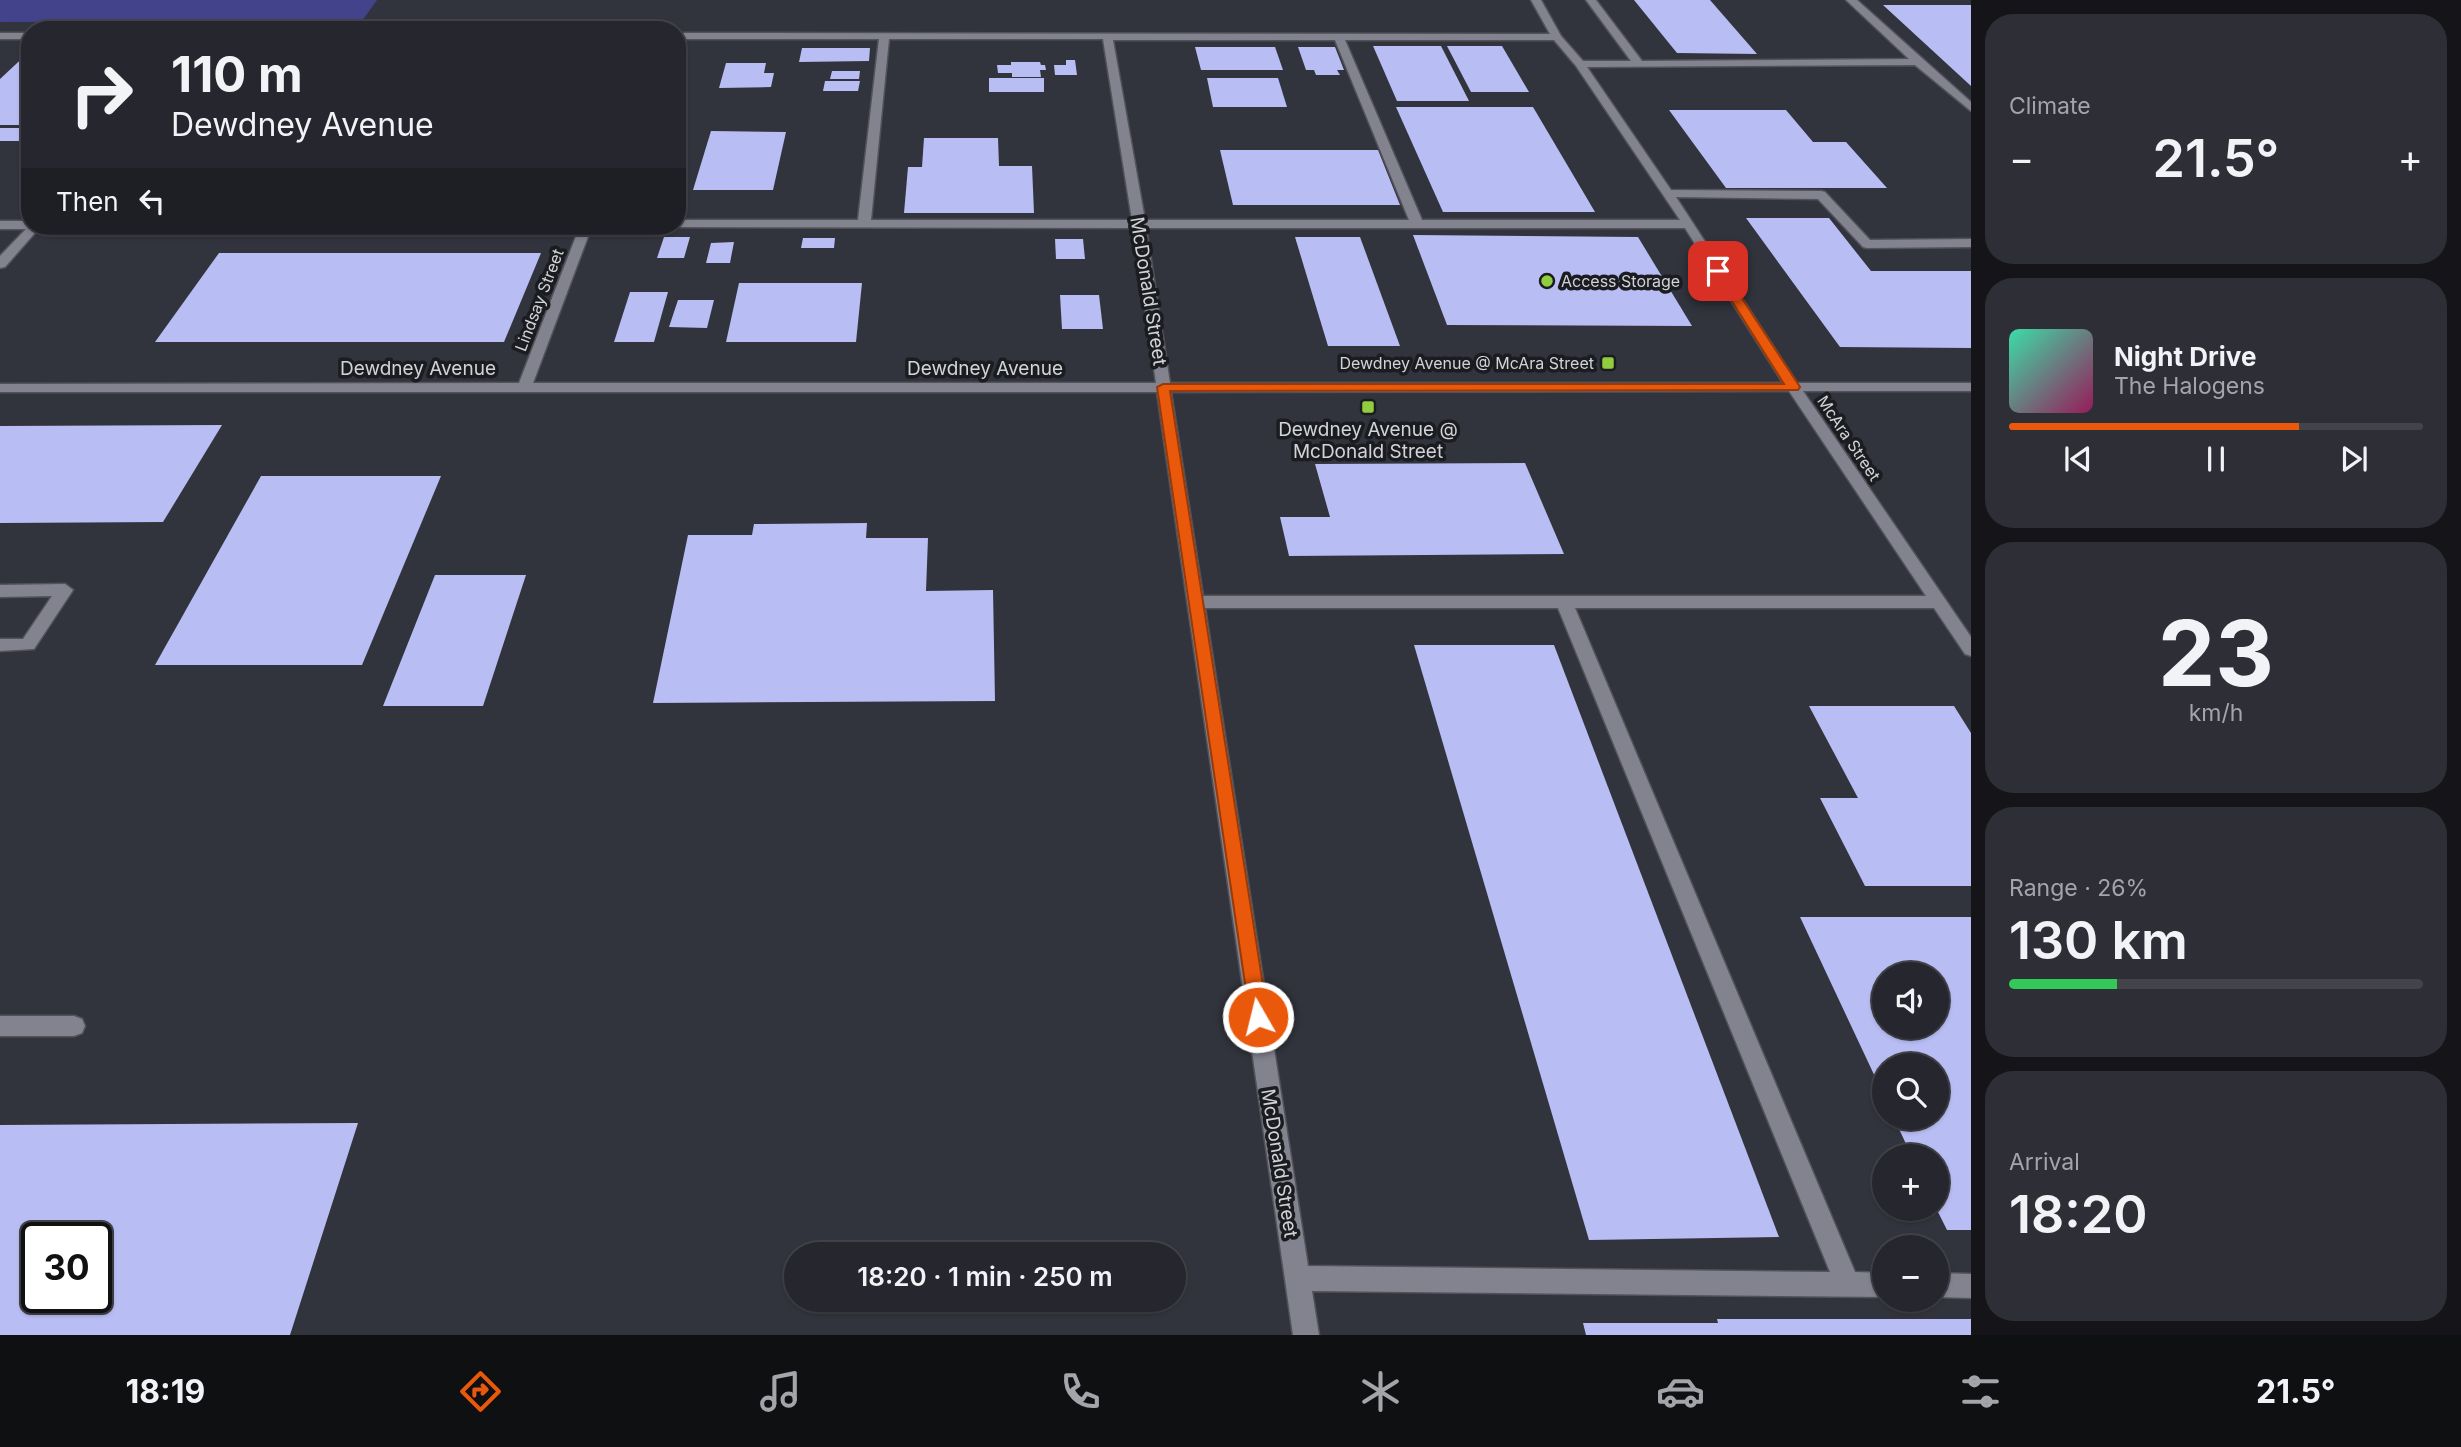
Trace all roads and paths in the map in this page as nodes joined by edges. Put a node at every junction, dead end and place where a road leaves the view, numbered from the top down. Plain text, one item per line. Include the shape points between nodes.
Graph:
1 (1536, 0) edge
2 (1591, 0) edge
3 (1851, 0) edge
4 (0, 36) edge
5 (21, 36) edge
6 (686, 36) edge
7 (884, 36) junction
8 (1107, 36) junction
9 (1338, 36) junction
10 (1557, 37) junction
11 (1918, 62) junction
12 (1580, 64) junction
13 (1639, 64) junction
14 (1971, 108) edge
15 (1666, 194) junction
16 (1139, 223) junction
17 (686, 224) edge
18 (864, 224) junction
19 (1417, 224) junction
20 (1689, 224) junction
21 (0, 225) edge
22 (21, 225) edge
23 (24, 235) edge
24 (583, 235) edge
25 (1971, 243) edge
26 (0, 264) edge
27 (525, 387) junction
28 (1163, 387) junction
29 (1793, 387) junction
30 (1971, 387) edge
31 (0, 388) edge
32 (0, 591) edge
33 (1938, 602) junction
34 (1196, 603) junction
35 (1564, 603) junction
36 (0, 645) edge
37 (1971, 650) edge
38 (0, 1026) edge
39 (74, 1026) dead end
40 (1297, 1278) junction
41 (1847, 1284) junction
42 (1872, 1285) edge
43 (1949, 1285) edge
44 (1971, 1286) edge
45 (1306, 1335) edge

1 - 10 street, McAra Street
2 - 13 street
3 - 11 street
4 - 5 street
6 - 7 street
7 - 8 street
7 - 18 street
8 - 9 street
8 - 16 street, McDonald Street
9 - 10 street
9 - 19 street
10 - 12 street, McAra Street
11 - 13 street
11 - 14 street
12 - 13 street
12 - 15 street, McAra Street
15 - 20 street, McAra Street
15 - 25 street via 1821,195 1867,244
16 - 18 street
16 - 19 street
16 - 28 street, McDonald Street
17 - 18 street
19 - 20 street
20 - 29 street, McAra Street
21 - 22 street
23 - 26 street
24 - 27 street, Lindsay Street
27 - 28 street, Dewdney Avenue
27 - 31 street, Dewdney Avenue
28 - 29 street, Dewdney Avenue
28 - 34 street, McDonald Street
29 - 30 street, Dewdney Avenue
29 - 33 street, McAra Street
32 - 36 street via 65,590 28,645
33 - 35 street
33 - 37 street, McAra Street
34 - 35 street
34 - 40 street, McDonald Street
35 - 41 street
38 - 39 street
40 - 41 street
40 - 45 street, McDonald Street
41 - 42 street
43 - 44 street

